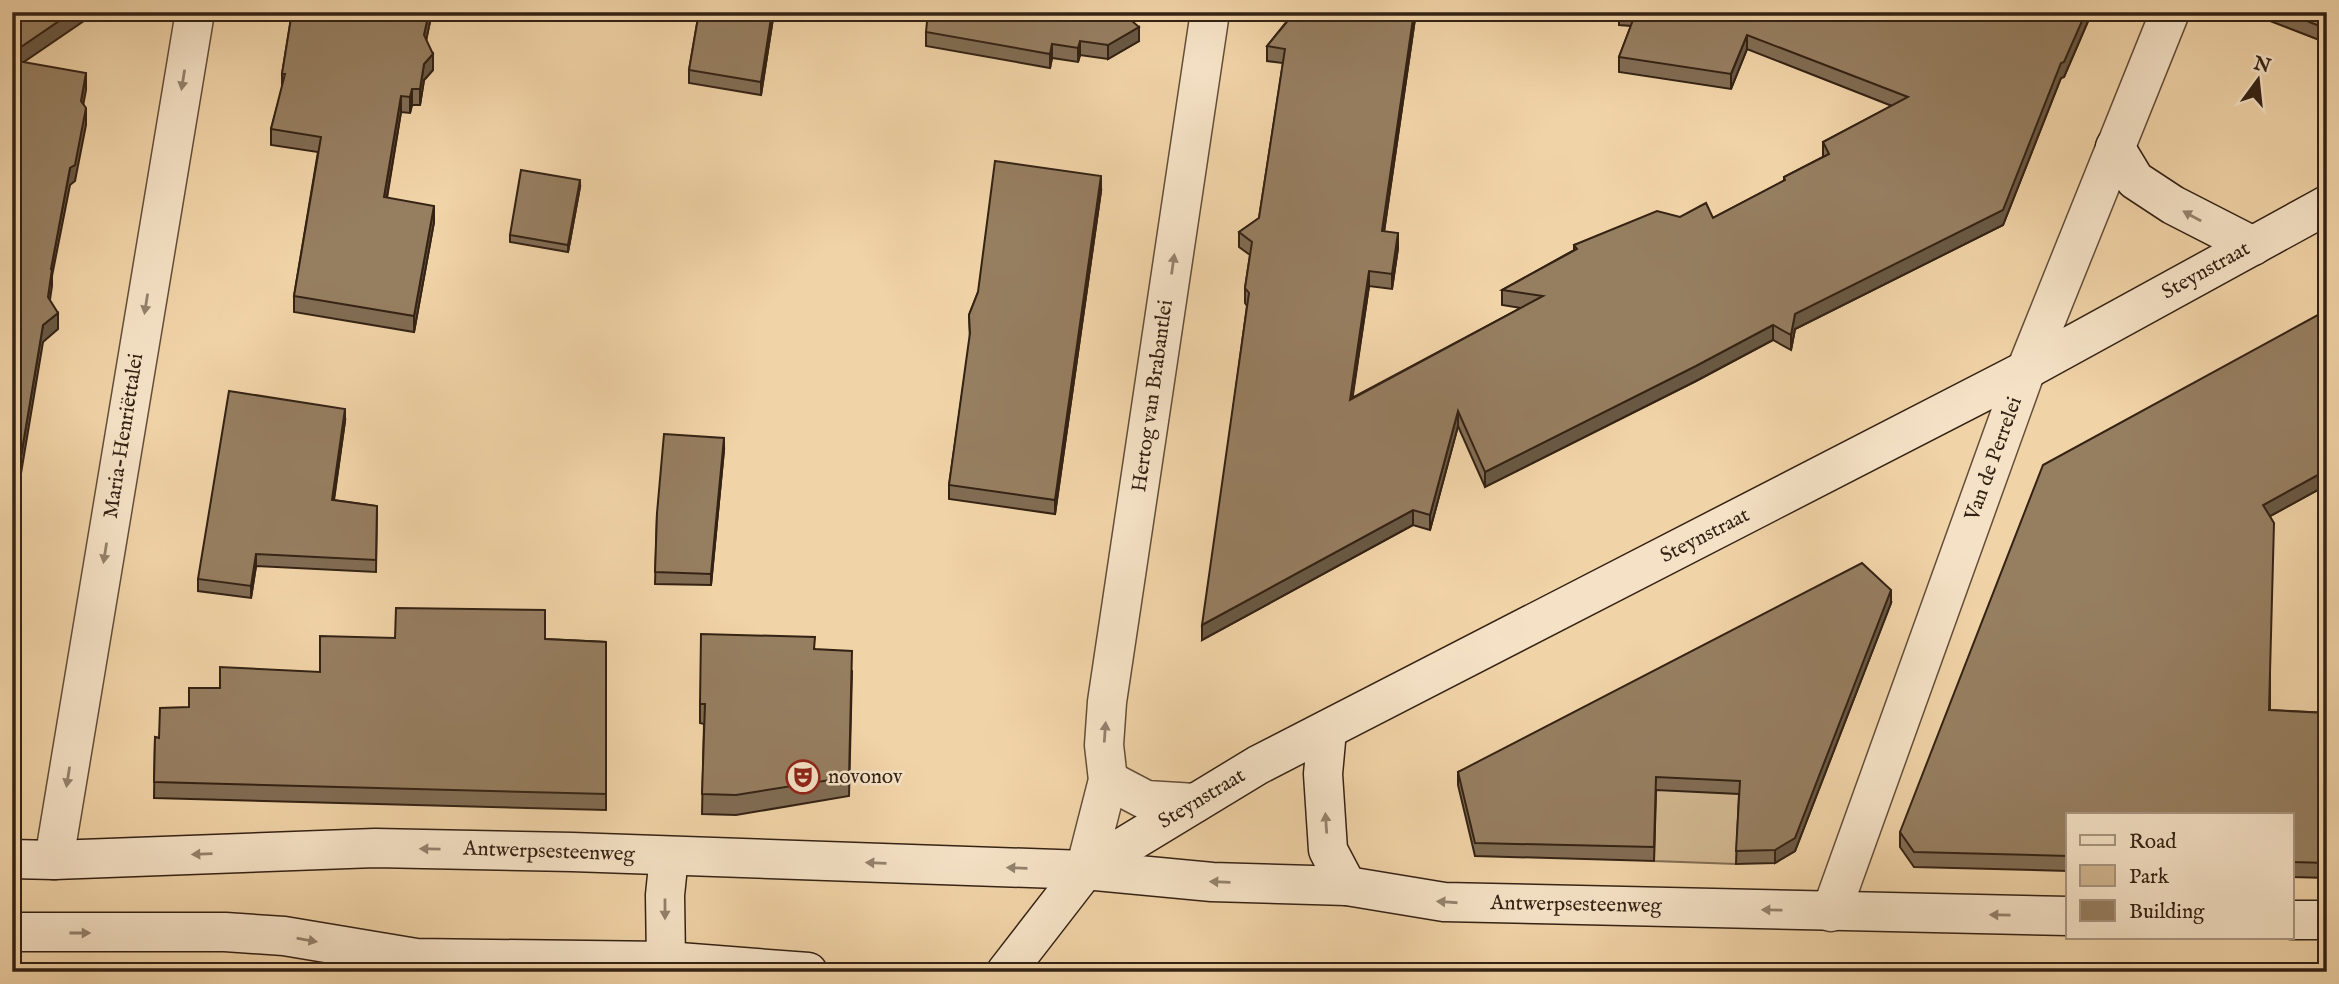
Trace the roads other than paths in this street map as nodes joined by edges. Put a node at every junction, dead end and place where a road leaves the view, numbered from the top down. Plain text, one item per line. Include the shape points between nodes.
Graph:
1 (195, 12) edge
2 (1210, 12) edge
3 (2170, 12) edge
4 (2115, 147) junction
5 (2327, 205) edge
6 (2253, 246) junction
7 (2026, 370) junction
8 (1327, 730) junction
9 (1108, 780) junction
10 (1195, 803) junction
11 (669, 856) junction
12 (12, 859) edge
13 (54, 860) junction
14 (1085, 870) junction
15 (1347, 886) junction
16 (1831, 912) junction
17 (2066, 916) edge
18 (2294, 920) edge
19 (2327, 920) edge
20 (12, 932) edge
21 (663, 967) edge
22 (808, 972) edge
23 (1006, 972) edge

1 -> 13 street, Maria-Henriëttalei
9 -> 2 street, Hertog van Brabantlei via 1104,745 1107,702
3 - 4 street, Van de Perrelei
6 -> 4 street via 2206,224 2135,180
4 - 7 street, Van de Perrelei
5 - 6 street, Steynstraat
6 - 7 street, Steynstraat
7 - 8 street, Steynstraat
7 - 16 street, Van de Perrelei
8 - 10 street, Steynstraat
15 -> 8 street via 1328,850 1323,775
9 - 10 street via 1146,800
9 - 14 street, Hertog van Brabantlei
10 - 14 street, Steynstraat
11 -> 13 street, Antwerpsesteenweg via 374,848
14 -> 11 street, Antwerpsesteenweg
11 -> 21 street
12 - 13 street, Antwerpsesteenweg
15 -> 14 street, Antwerpsesteenweg via 1212,882
14 - 23 street
16 -> 15 street, Antwerpsesteenweg via 1444,902
17 -> 16 street, Antwerpsesteenweg
18 - 19 street
20 -> 21 street via 225,932 284,936 415,958
21 - 22 street

